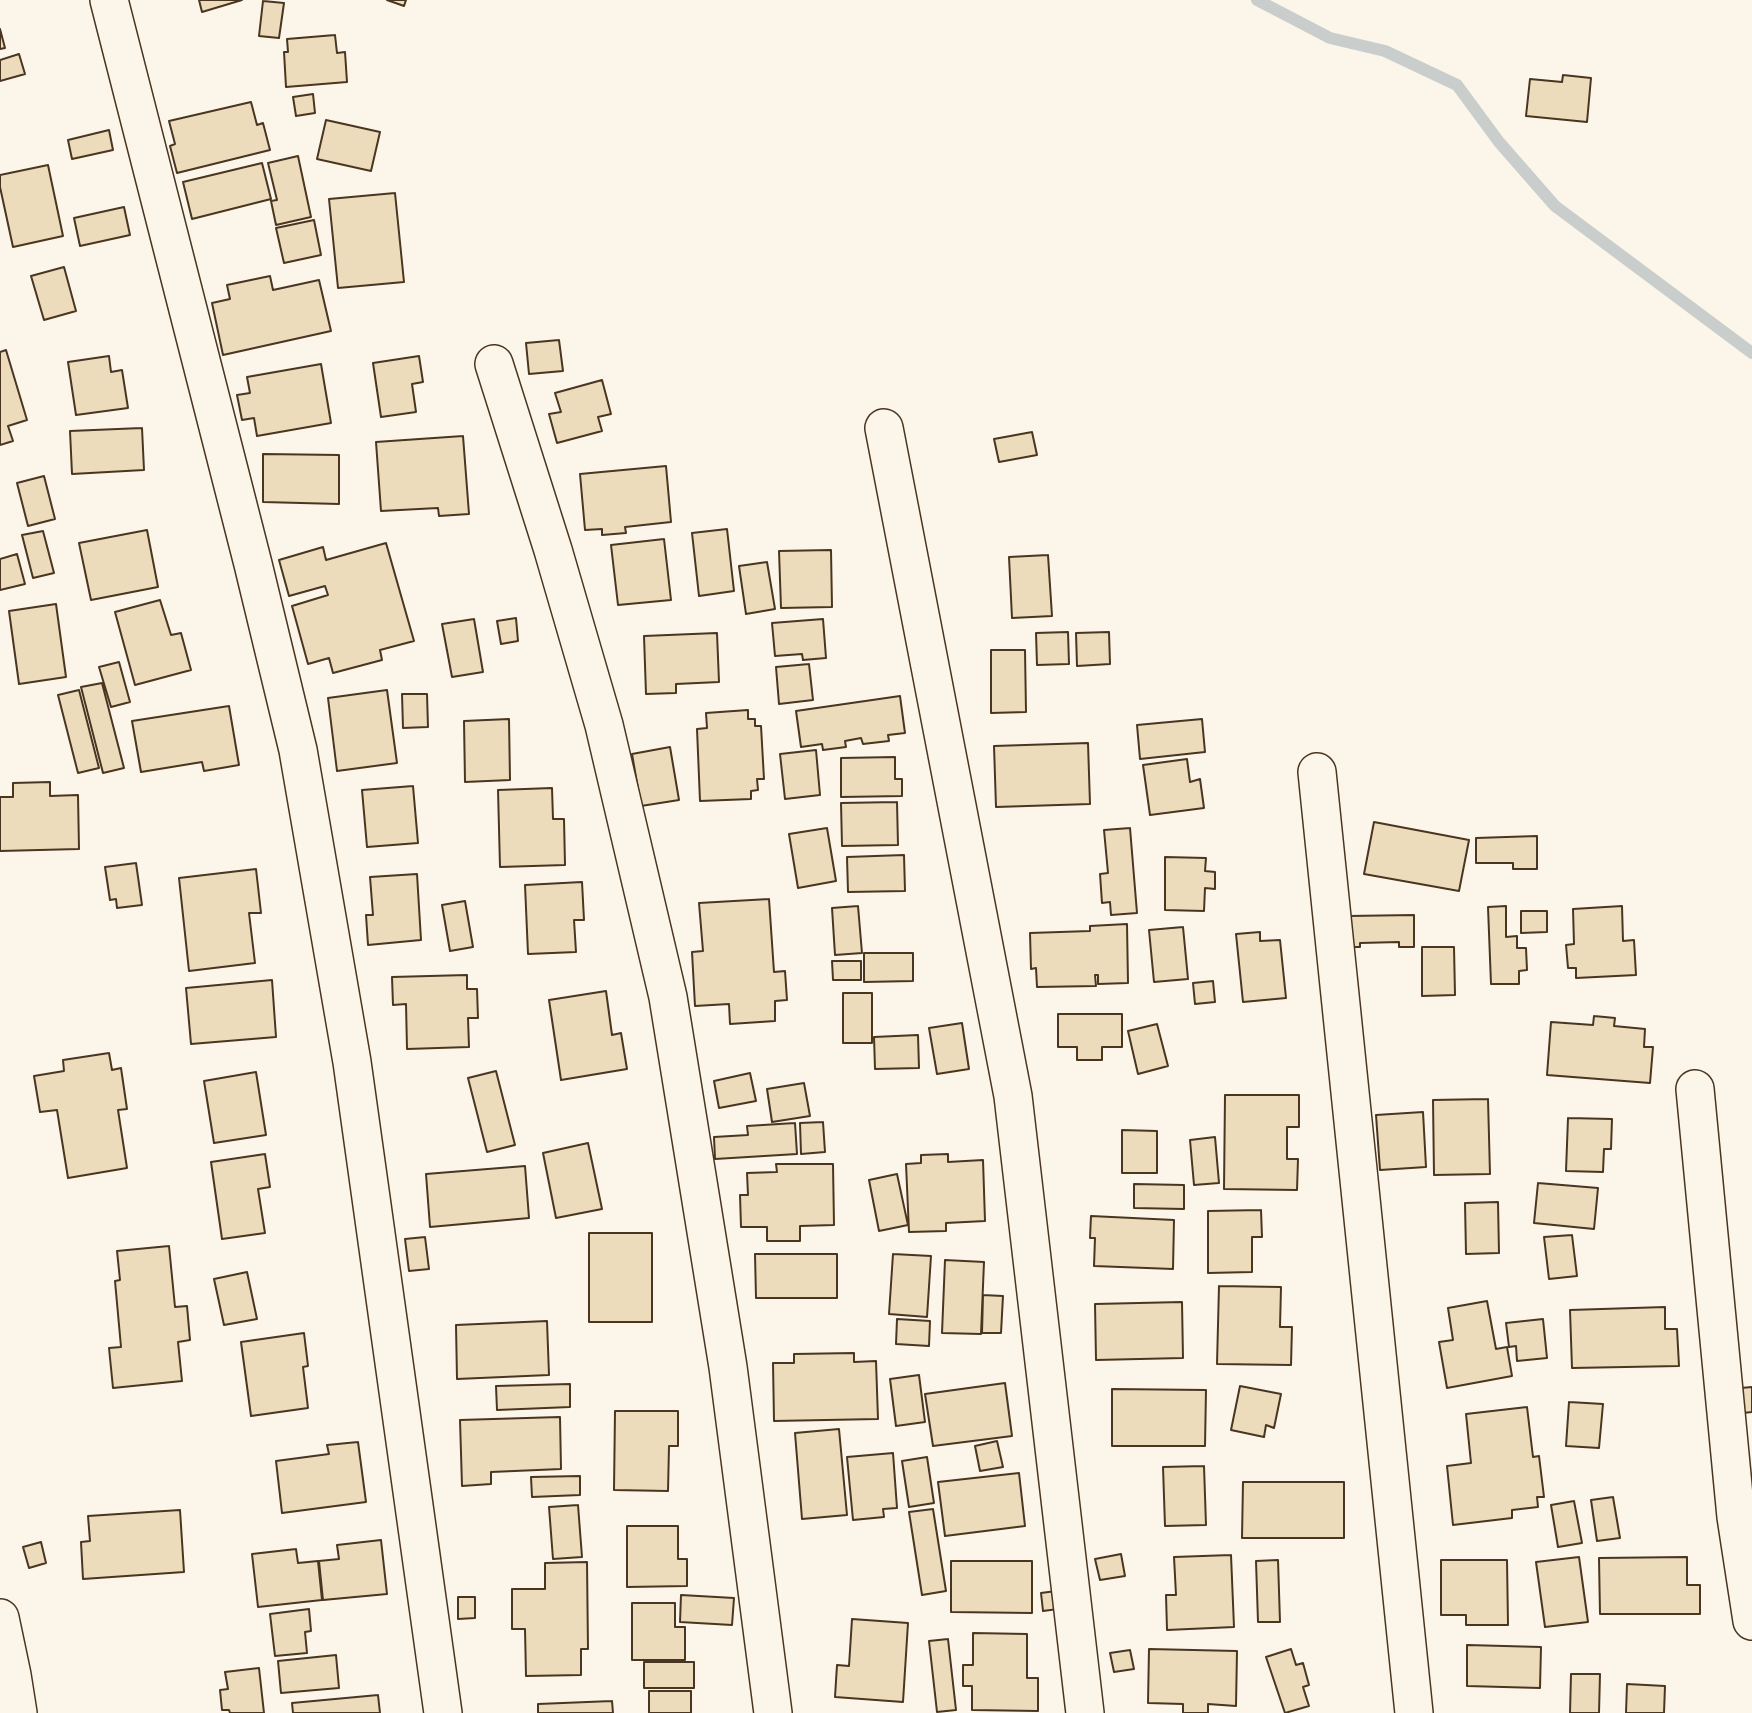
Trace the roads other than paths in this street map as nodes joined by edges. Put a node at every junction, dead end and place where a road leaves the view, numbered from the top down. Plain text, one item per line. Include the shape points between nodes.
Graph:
1 (109, 0) edge
2 (495, 364) dead end
3 (884, 428) dead end
4 (1317, 772) dead end
5 (1695, 1089) dead end
6 (0, 1618) edge
7 (1752, 1622) edge
8 (18, 1713) edge
9 (443, 1713) edge
10 (773, 1713) edge
11 (1085, 1713) edge
12 (1414, 1713) edge

1 - 9 street via 298,750 352,1062
2 - 10 street via 604,725 668,997 728,1367
3 - 11 street via 1013,1096
4 - 12 street
5 - 7 street via 1735,1517
6 - 8 street

